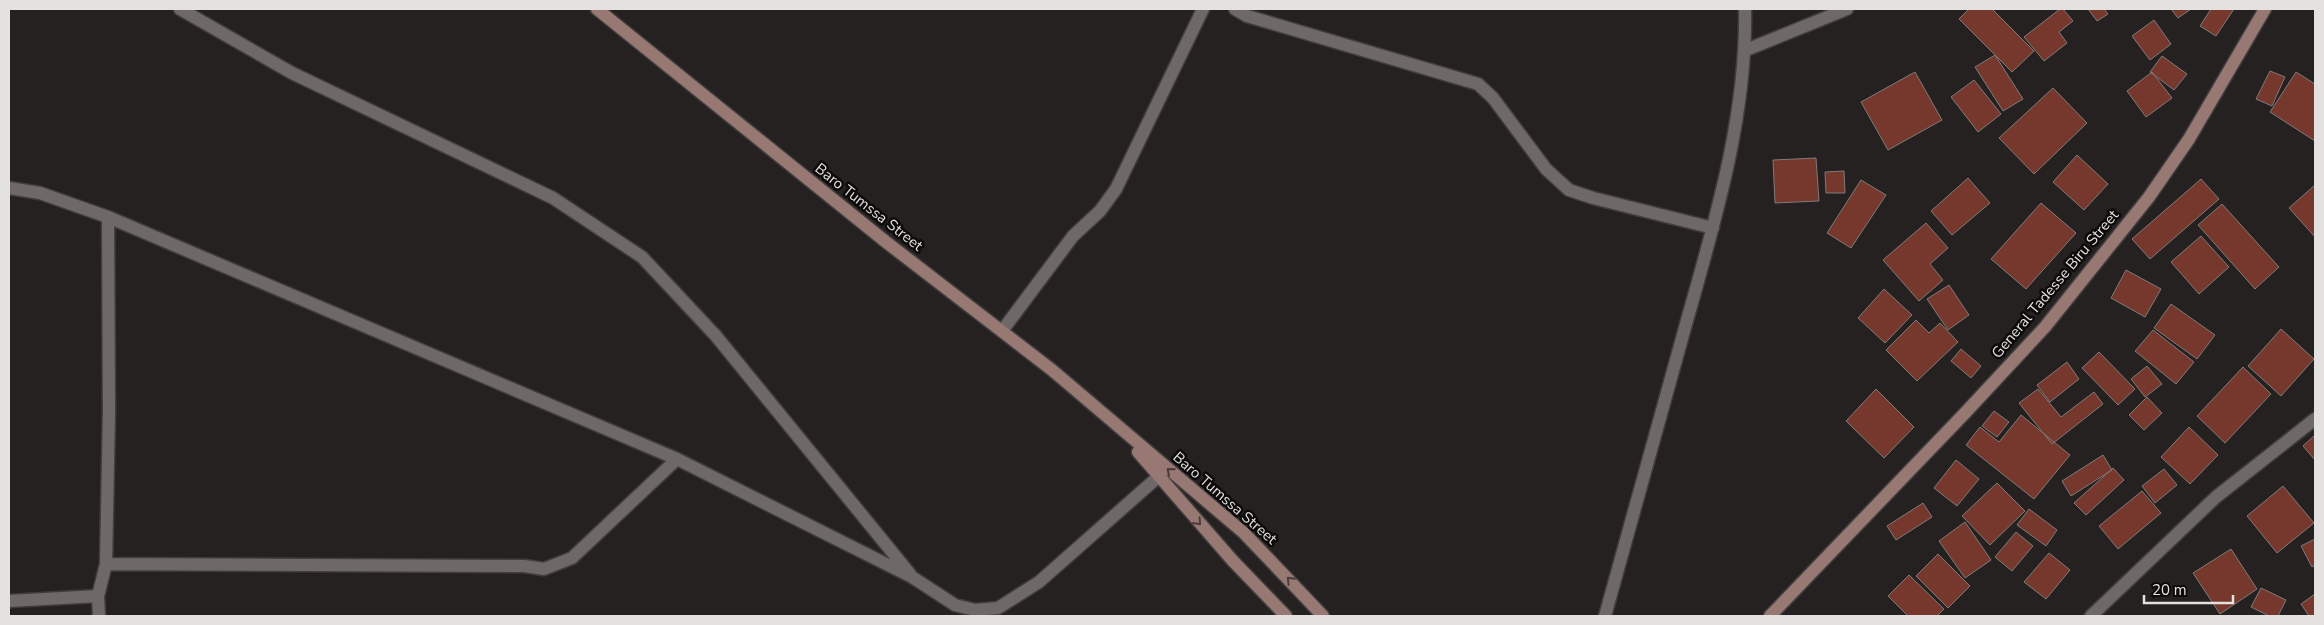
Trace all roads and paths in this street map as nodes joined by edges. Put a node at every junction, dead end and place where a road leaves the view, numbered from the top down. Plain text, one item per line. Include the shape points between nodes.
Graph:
1 (180, 9) edge
2 (597, 9) edge
3 (1203, 9) edge
4 (1235, 9) edge
5 (1745, 9) edge
6 (1847, 9) edge
7 (2265, 9) edge
8 (1746, 50) junction
9 (9, 188) edge
10 (108, 218) junction
11 (1713, 228) junction
12 (1002, 331) junction
13 (2315, 419) edge
14 (1121, 431) junction
15 (677, 459) junction
16 (1158, 477) junction
17 (106, 564) junction
18 (912, 577) junction
19 (98, 596) junction
20 (9, 601) edge
21 (99, 616) edge
22 (1286, 616) edge
23 (1323, 616) edge
24 (1605, 616) edge
25 (1770, 616) edge
26 (2090, 616) edge

1 - 18 street via 292,73 553,198 642,257 716,336
2 - 12 street, Baro Tumssa Street
3 - 12 street via 1116,189 1074,236
4 - 11 street via 1247,16 1478,84 1493,98 1546,169 1569,190
5 - 8 street
6 - 8 street
7 - 25 street, General Tadesse Biru Street via 2172,164 2045,327
8 - 11 street via 1735,132
9 - 10 street via 40,193
10 - 15 street
10 - 17 street
11 - 24 street
12 - 14 street, Baro Tumssa Street
13 - 26 street via 2216,497
14 - 16 street, Baro Tumssa Street
23 -> 14 street, Baro Tumssa Street via 1244,533
15 - 17 street via 572,558 544,569 524,566
15 - 18 street
16 - 18 street via 1039,582 998,608 975,610 955,605
16 -> 22 street, Baro Tumssa Street
17 - 19 street
19 - 20 street
19 - 21 street

